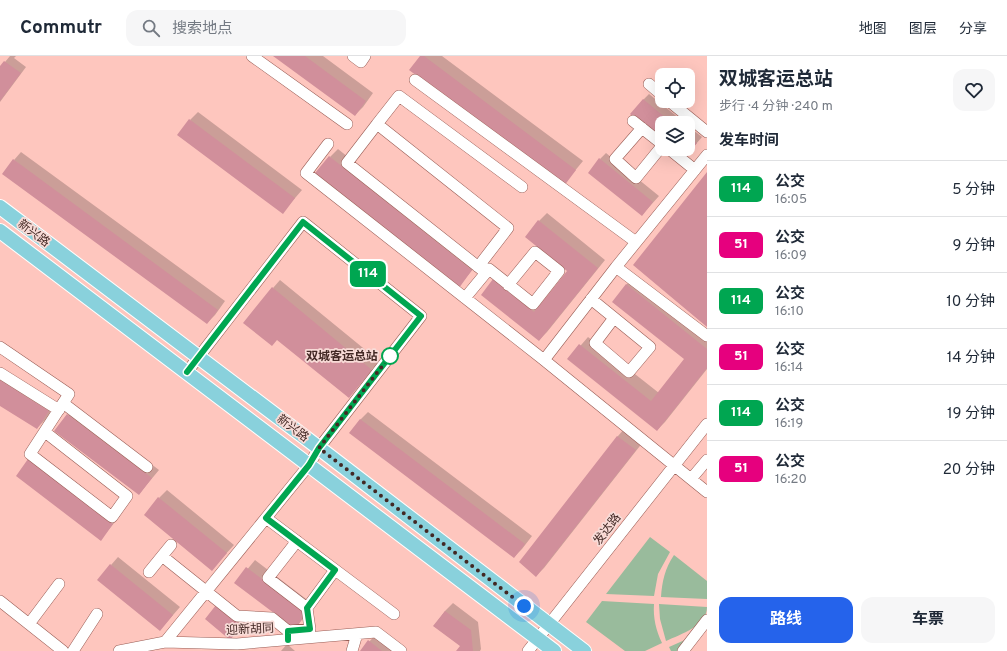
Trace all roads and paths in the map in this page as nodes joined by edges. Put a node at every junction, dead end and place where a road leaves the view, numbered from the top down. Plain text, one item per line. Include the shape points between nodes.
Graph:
1 (252, 56) edge
2 (353, 56) edge
3 (366, 56) edge
4 (414, 80) dead end
5 (649, 84) dead end
6 (655, 89) edge
7 (678, 108) edge
8 (633, 121) dead end
9 (347, 124) dead end
10 (377, 124) junction
11 (642, 128) junction
12 (707, 132) edge
13 (655, 139) edge
14 (328, 144) dead end
15 (655, 154) edge
16 (707, 155) edge
17 (677, 156) edge
18 (695, 170) junction
19 (522, 187) dead end
20 (0, 207) edge
21 (0, 231) edge
22 (636, 242) junction
23 (616, 266) junction
24 (482, 270) junction
25 (508, 285) junction
26 (466, 298) junction
27 (591, 299) junction
28 (614, 318) junction
29 (707, 336) edge
30 (0, 347) edge
31 (198, 357) junction
32 (544, 360) junction
33 (187, 372) junction
34 (0, 373) edge
35 (61, 407) junction
36 (707, 424) edge
37 (45, 432) junction
38 (319, 448) junction
39 (707, 460) edge
40 (309, 465) junction
41 (674, 466) junction
42 (147, 467) dead end
43 (691, 480) junction
44 (707, 492) edge
45 (266, 518) junction
46 (296, 541) junction
47 (171, 545) dead end
48 (162, 556) junction
49 (335, 570) junction
50 (149, 572) dead end
51 (59, 584) dead end
52 (206, 592) junction
53 (0, 601) edge
54 (307, 608) junction
55 (98, 614) dead end
56 (394, 614) dead end
57 (707, 620) edge
58 (28, 624) junction
59 (548, 624) junction
60 (357, 634) junction
61 (288, 635) junction
62 (538, 639) junction
63 (165, 642) junction
64 (62, 651) edge
65 (73, 651) edge
66 (119, 651) edge
67 (352, 651) edge
68 (401, 651) edge
69 (528, 651) edge
70 (554, 651) edge
71 (584, 651) edge
72 (683, 651) edge

1 - 9 street
2 - 3 street via 361,62
4 - 22 street
5 - 6 street
7 - 12 street
8 - 11 street
10 - 19 street via 399,96
10 - 24 street via 508,228
10 - 24 street via 347,163
11 - 13 street
11 - 15 street via 615,159 636,178
14 - 26 street via 306,174
16 - 18 street
17 - 18 street
18 - 22 street
20 - 31 main road, 新兴路
21 - 33 main road, 新兴路
22 - 23 street
23 - 27 street
23 - 29 street
24 - 25 street via 488,269
24 - 26 street
25 - 25 street via 533,304 559,271 535,252
26 - 32 street
27 - 28 street
27 - 32 street
28 - 28 street via 650,347 630,372 594,343
30 - 35 street via 69,394
31 - 33 street
31 - 38 main road, 新兴路
31 - 38 street via 303,222 421,316
32 - 41 street
33 - 40 main road, 新兴路
34 - 35 street
35 - 37 street
35 - 42 street
36 - 41 street, 发达路
37 - 37 street via 30,454 112,517 127,496
38 - 40 street
38 - 59 main road, 新兴路
39 - 43 street
40 - 45 street
40 - 62 main road, 新兴路
41 - 43 street
41 - 59 street, 发达路
43 - 44 street
45 - 46 street
45 - 52 street
46 - 49 street
46 - 54 street via 268,578
47 - 48 street
48 - 50 street
48 - 52 street
49 - 54 street
49 - 56 street
51 - 58 street
52 - 61 street via 237,616 272,618
52 - 63 street
53 - 58 street
54 - 61 street via 310,629
55 - 65 street
57 - 72 street
58 - 64 street
59 - 62 street, 发达路
59 - 71 main road, 新兴路
60 - 61 street, 迎新胡同
60 - 67 street
60 - 68 street, 迎新胡同 via 376,632
61 - 63 street, 迎新胡同 via 237,644
62 - 69 street, 发达路
62 - 70 main road, 新兴路
63 - 66 street, 迎新胡同

